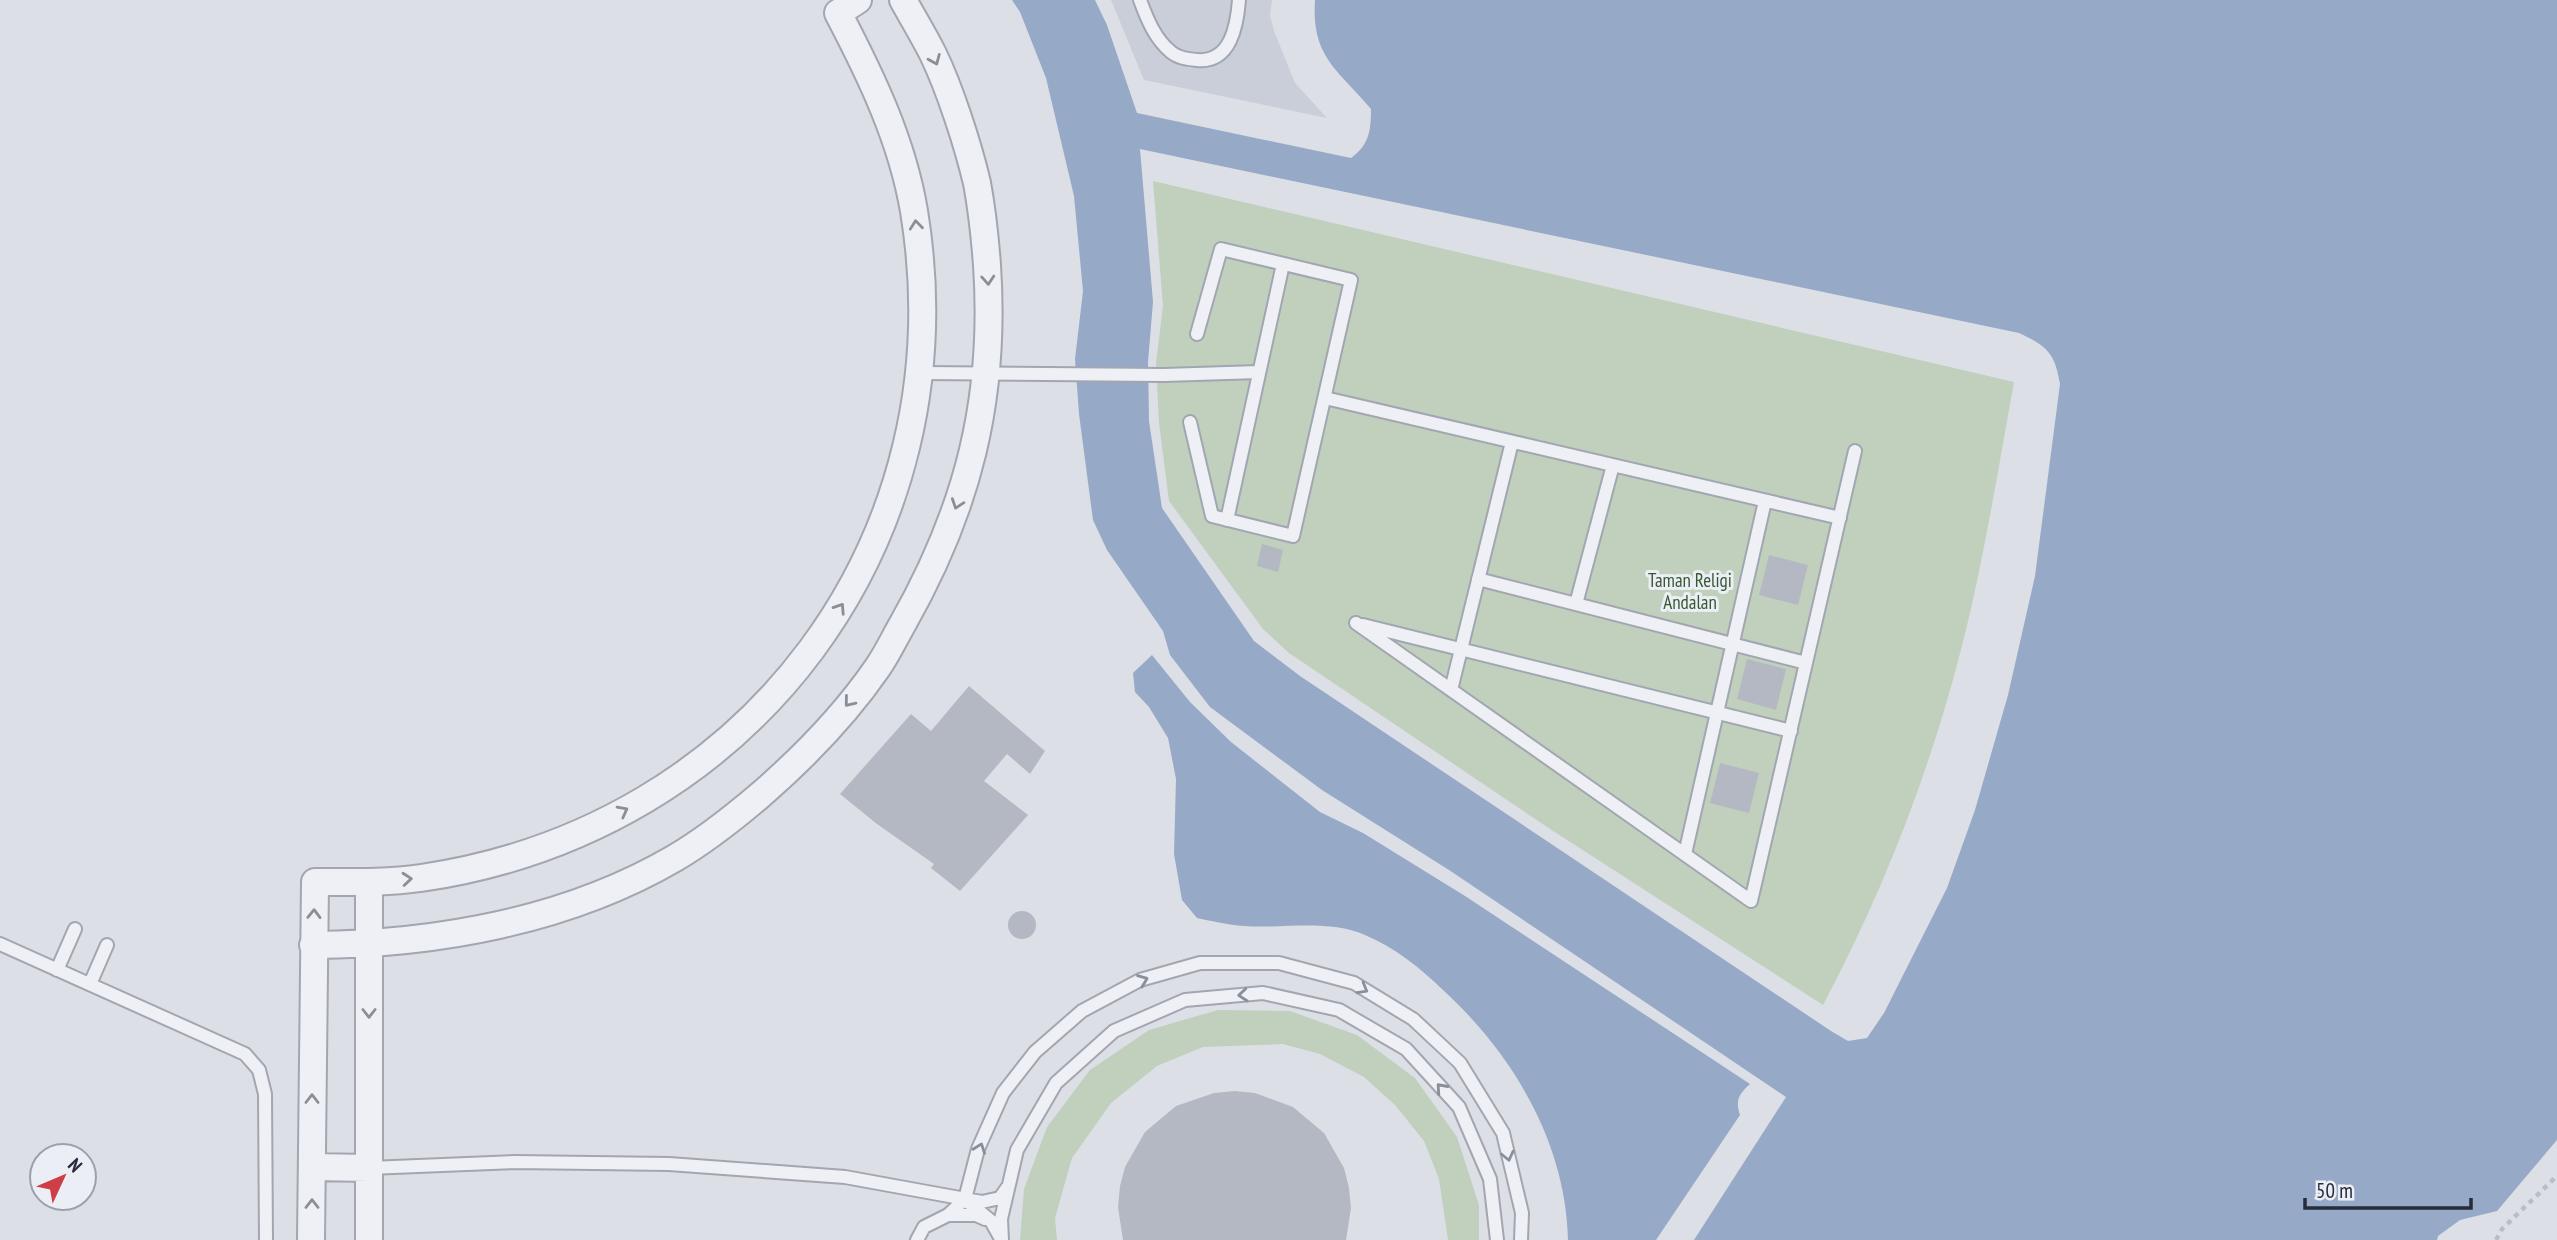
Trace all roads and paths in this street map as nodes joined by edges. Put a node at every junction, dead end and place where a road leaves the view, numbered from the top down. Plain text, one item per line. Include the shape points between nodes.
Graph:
1 (903, 0) edge
2 (1140, 0) edge
3 (1239, 0) edge
4 (848, 7) edge
5 (1283, 264) junction
6 (1198, 334) dead end
7 (1259, 372) junction
8 (921, 373) junction
9 (987, 373) junction
10 (1325, 398) junction
11 (1190, 422) dead end
12 (1512, 442) junction
13 (1856, 451) dead end
14 (1612, 465) junction
15 (1765, 501) junction
16 (1840, 518) junction
17 (1227, 520) junction
18 (1478, 579) junction
19 (1576, 604) junction
20 (1732, 644) junction
21 (1461, 649) junction
22 (1807, 663) junction
23 (1451, 690) junction
24 (1717, 713) junction
25 (1791, 732) junction
26 (1685, 855) junction
27 (369, 883) junction
28 (75, 929) dead end
29 (0, 944) edge
30 (107, 945) dead end
31 (313, 945) junction
32 (370, 945) junction
33 (57, 970) junction
34 (89, 984) junction
35 (312, 1167) junction
36 (369, 1168) junction
37 (2557, 1176) edge
38 (970, 1179) junction
39 (1008, 1187) junction
40 (965, 1199) junction
41 (982, 1202) junction
42 (948, 1215) junction
43 (991, 1221) junction
44 (266, 1240) edge
45 (312, 1240) edge
46 (369, 1240) edge
47 (918, 1240) edge
48 (1002, 1240) edge
49 (1497, 1240) edge
50 (1521, 1240) edge
51 (2496, 1240) edge

1 -> 9 street via 934,56 977,184 989,305
2 - 3 lane via 1150,25 1172,54 1203,61 1226,49 1234,35
8 -> 4 street via 923,289 914,210 899,150
5 - 6 lane via 1221,248
5 - 7 lane
5 - 10 lane via 1351,281
7 - 9 lane
7 - 17 lane
8 - 9 lane
27 -> 8 street via 422,878 502,860 575,835 662,790 732,739 794,673 848,595 882,526 906,448
9 -> 32 street via 979,427 962,489 920,593 878,667 820,739 783,776 676,858 603,892 516,921
10 - 12 lane
10 - 17 lane via 1293,536
11 - 17 lane via 1212,516
12 - 14 lane
12 - 18 lane
13 - 16 lane
14 - 15 lane
14 - 19 lane
15 - 16 lane
15 - 20 lane
16 - 22 lane
18 - 19 lane
18 - 21 lane
19 - 20 lane
20 - 22 lane
20 - 24 lane
21 - 23 lane
21 - 23 lane via 1356,623
21 - 24 lane
22 - 25 lane
23 - 26 lane
24 - 25 lane
24 - 26 lane
25 - 26 lane via 1751,901
31 -> 27 street via 315,882
27 - 32 street
28 - 33 lane
29 - 33 lane
30 - 34 lane
31 - 32 street
35 -> 31 street
32 -> 36 street
33 - 34 lane
34 - 44 lane via 245,1054 259,1070 265,1094
35 - 36 street
45 -> 35 street
36 - 40 lane via 515,1162 669,1164 845,1177
36 - 46 street
37 - 51 path
38 - 40 lane
38 - 41 lane via 972,1191
38 -> 50 lane via 1003,1093 1035,1052 1082,1011 1140,980 1200,962 1279,963 1354,984 1413,1019 1460,1062 1503,1133 1522,1213
39 - 41 lane via 1000,1198
39 - 48 lane
49 -> 39 lane via 1490,1179 1459,1107 1406,1049 1339,1010 1263,993 1185,1000 1114,1031 1056,1083 1017,1150
40 - 41 lane
40 - 42 lane
40 - 43 lane
42 - 43 lane via 976,1215
42 - 47 lane via 924,1227
43 - 48 lane

